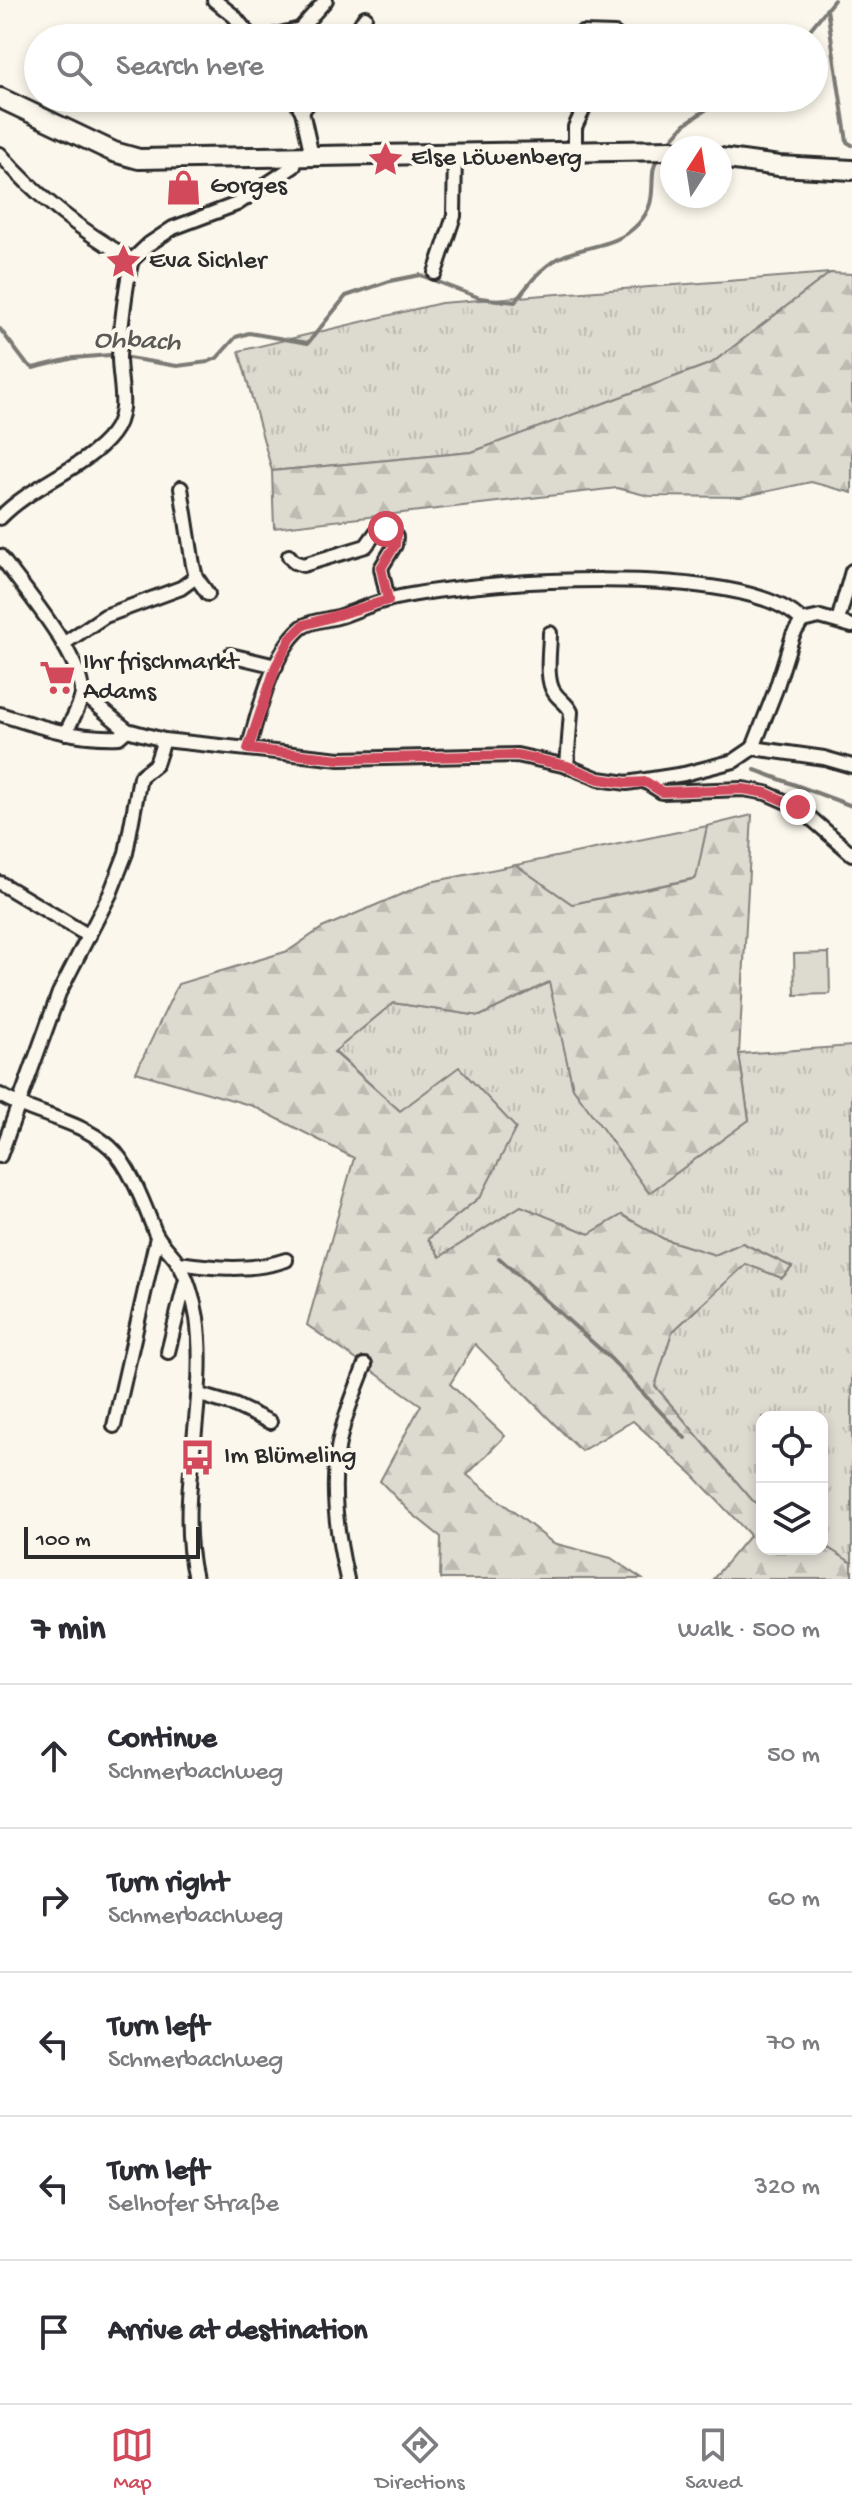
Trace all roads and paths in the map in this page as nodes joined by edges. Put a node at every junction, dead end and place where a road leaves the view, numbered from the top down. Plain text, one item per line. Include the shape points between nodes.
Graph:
1 (214, 0) edge
2 (326, 0) edge
3 (365, 17) dead end
4 (241, 24) edge
5 (304, 24) edge
6 (361, 24) edge
7 (0, 98) edge
8 (24, 109) edge
9 (30, 112) edge
10 (302, 112) edge
11 (582, 112) edge
12 (660, 149) edge
13 (575, 150) junction
14 (455, 152) junction
15 (0, 154) edge
16 (304, 156) junction
17 (732, 159) edge
18 (852, 170) edge
19 (132, 260) junction
20 (435, 273) dead end
21 (181, 488) dead end
22 (0, 518) edge
23 (0, 556) edge
24 (289, 556) dead end
25 (852, 571) edge
26 (196, 577) junction
27 (208, 594) dead end
28 (388, 600) junction
29 (802, 621) junction
30 (838, 621) junction
31 (852, 626) edge
32 (550, 633) dead end
33 (63, 644) junction
34 (230, 655) dead end
35 (276, 666) junction
36 (82, 693) junction
37 (0, 714) edge
38 (127, 730) junction
39 (66, 733) junction
40 (164, 740) junction
41 (753, 748) junction
42 (248, 749) junction
43 (567, 766) junction
44 (852, 766) edge
45 (646, 782) junction
46 (852, 854) edge
47 (0, 883) edge
48 (89, 936) junction
49 (0, 1095) edge
50 (17, 1105) junction
51 (0, 1156) edge
52 (157, 1237) junction
53 (286, 1260) dead end
54 (178, 1263) junction
55 (186, 1280) junction
56 (168, 1352) dead end
57 (365, 1365) dead end
58 (200, 1395) junction
59 (270, 1422) dead end
60 (114, 1426) dead end
61 (195, 1579) edge
62 (347, 1579) edge

1 - 4 street
2 - 5 street
3 - 6 street
7 - 8 main road
9 - 16 main road via 127,157
10 - 16 street
11 - 13 street via 575,127
12 - 13 main road
13 - 14 main road
14 - 16 main road
14 - 20 street via 454,216
15 - 19 street via 93,238
16 - 19 street via 237,204 173,228
17 - 18 main road
19 - 22 street via 119,357 123,408 113,433
21 - 26 street
23 - 33 street
24 - 28 street via 303,565 366,546 377,531 392,531 395,545 381,568
25 - 30 street
26 - 27 street
26 - 33 street via 181,588 105,616
28 - 29 street via 498,584 610,580 693,585 767,599 791,609
28 - 35 street via 304,625
29 - 30 street
29 - 41 street
30 - 31 street
32 - 43 street via 551,688 571,712
33 - 36 street
34 - 35 street
35 - 42 street
36 - 38 street
36 - 39 street
37 - 39 street
38 - 39 street via 105,738
38 - 40 street
40 - 42 street
40 - 48 street via 156,764 140,777 126,853
41 - 44 street
41 - 45 street via 734,761
42 - 43 street via 340,759 517,755
43 - 45 street via 599,779
45 - 46 street via 662,792 766,793 798,807
47 - 48 street
48 - 50 street via 59,993
49 - 50 street
50 - 51 street
50 - 52 street via 111,1147 139,1191
52 - 54 street
52 - 60 street
53 - 54 street via 241,1269
54 - 55 street
55 - 56 street
55 - 58 street via 197,1316
57 - 62 street via 336,1456 336,1506
58 - 59 street
58 - 61 street via 191,1485

